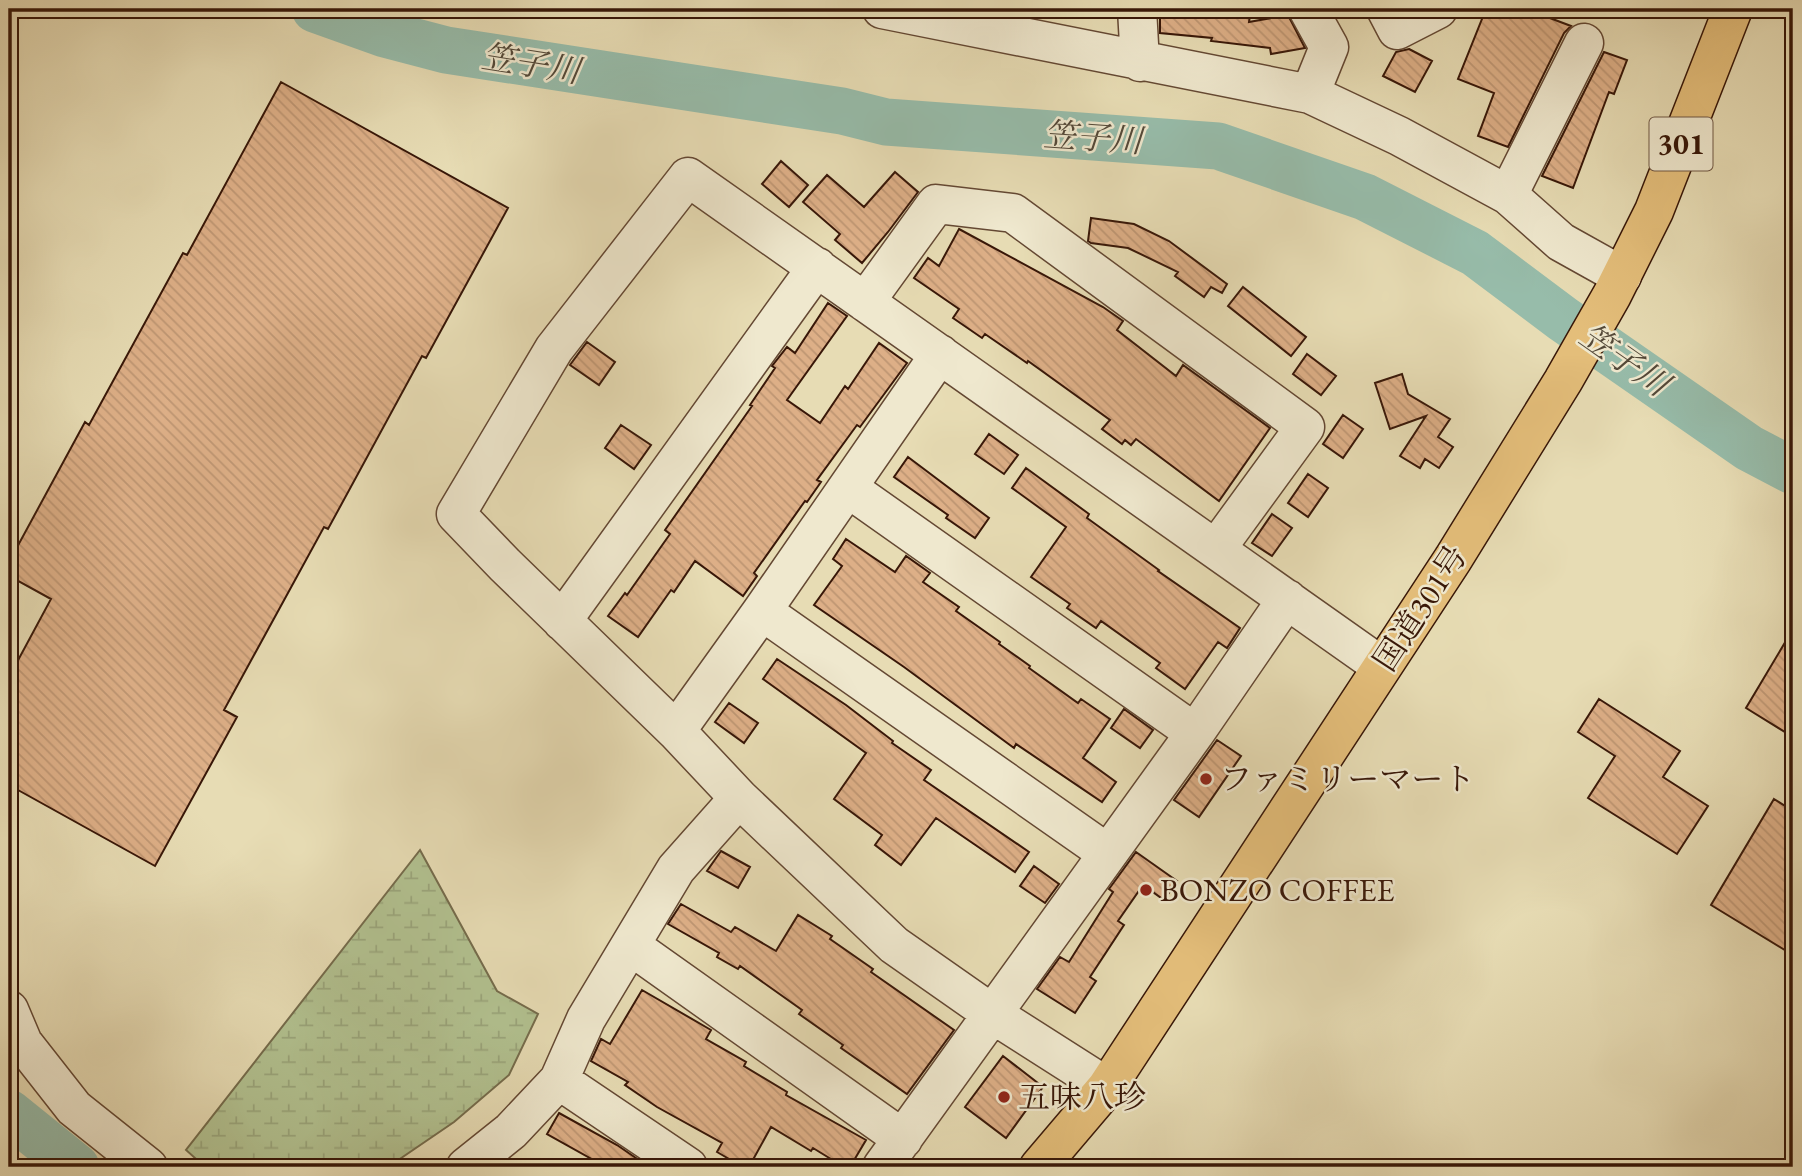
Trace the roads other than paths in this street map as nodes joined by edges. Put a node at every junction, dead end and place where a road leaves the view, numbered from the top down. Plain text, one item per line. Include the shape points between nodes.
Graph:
1 (882, 9) edge
2 (1137, 9) edge
3 (1308, 9) edge
4 (1386, 9) edge
5 (1438, 9) edge
6 (1733, 9) edge
7 (1002, 21) edge
8 (1584, 43) dead end
9 (1140, 62) junction
10 (1310, 94) junction
11 (1508, 195) junction
12 (817, 268) junction
13 (1617, 286) junction
14 (865, 302) junction
15 (940, 354) junction
16 (848, 488) junction
17 (1216, 549) junction
18 (1287, 599) junction
19 (762, 611) junction
20 (562, 621) junction
21 (1381, 666) junction
22 (676, 732) junction
23 (1195, 733) junction
24 (739, 798) junction
25 (1107, 853) junction
26 (631, 946) junction
27 (9, 1010) edge
28 (994, 1015) junction
29 (559, 1080) junction
30 (1107, 1087) junction
31 (893, 1153) edge
32 (148, 1167) edge
33 (466, 1167) edge
34 (688, 1167) edge
35 (1039, 1167) edge

1 - 7 street
2 - 9 street
3 - 10 street via 1329,47
4 - 5 street via 1397,30
6 - 13 highway, 国道301号 / 301 via 1654,211
7 - 9 street
8 - 11 street
9 - 10 street
10 - 11 street
11 - 13 street
12 - 14 street
12 - 20 street
12 - 20 street via 688,177 554,349 456,513
13 - 21 highway, 国道301号 / 301 via 1563,382
14 - 15 street
14 - 17 street via 936,204 1013,213 1305,427
15 - 16 street
15 - 17 street
16 - 19 street
16 - 23 street
17 - 18 street
18 - 21 street
18 - 23 street
19 - 22 street
19 - 25 street
20 - 22 street
21 - 30 highway, 国道301号 / 301
22 - 24 street
23 - 25 street
24 - 26 street via 676,869
24 - 28 street via 894,945
25 - 28 street
26 - 29 street via 586,1019
26 - 31 street
27 - 32 street via 23,1043 74,1108
28 - 30 street
28 - 31 street
29 - 33 street via 511,1131
29 - 34 street
30 - 35 highway, 国道301号 / 301

